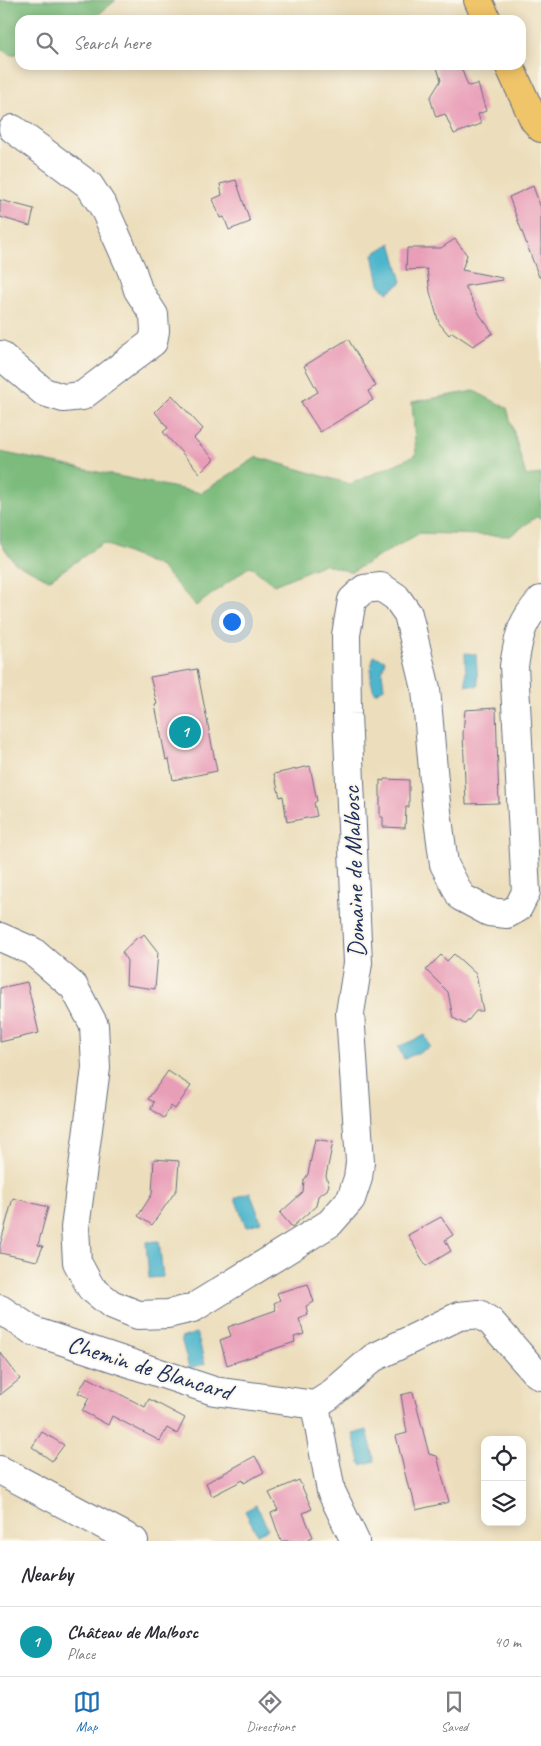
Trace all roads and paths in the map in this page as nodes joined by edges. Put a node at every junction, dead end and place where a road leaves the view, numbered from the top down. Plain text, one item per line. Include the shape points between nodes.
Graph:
1 (478, 0) edge
2 (486, 15) edge
3 (511, 70) edge
4 (541, 128) edge
5 (13, 129) dead end
6 (0, 355) edge
7 (541, 600) edge
8 (0, 916) edge
9 (9, 941) edge
10 (0, 1309) edge
11 (541, 1376) edge
12 (315, 1405) junction
13 (0, 1470) edge
14 (134, 1541) edge
15 (355, 1541) edge

1 - 2 main road
3 - 4 main road via 534,120
5 - 6 street via 89,185 104,208 138,290 154,315 155,331 153,342 82,396 63,398 44,392
7 - 9 street, Domaine de Malbosc via 528,614 519,632 514,666 526,892 518,908 507,914 489,912 461,897 444,864 426,689 408,614 396,597 381,587 364,589 352,600 346,635 347,714 358,963 350,1013 360,1162 351,1199 330,1223 193,1308 168,1314 138,1315 111,1304 91,1288 76,1262 74,1228 96,1068 94,1025 74,987 32,951
8 - 9 street, Domaine de Malbosc via 13,925
10 - 12 street, Chemin de Blancard via 33,1331 214,1391
11 - 12 street via 492,1322 479,1314 459,1316 374,1358
12 - 15 street via 331,1491
13 - 14 street

